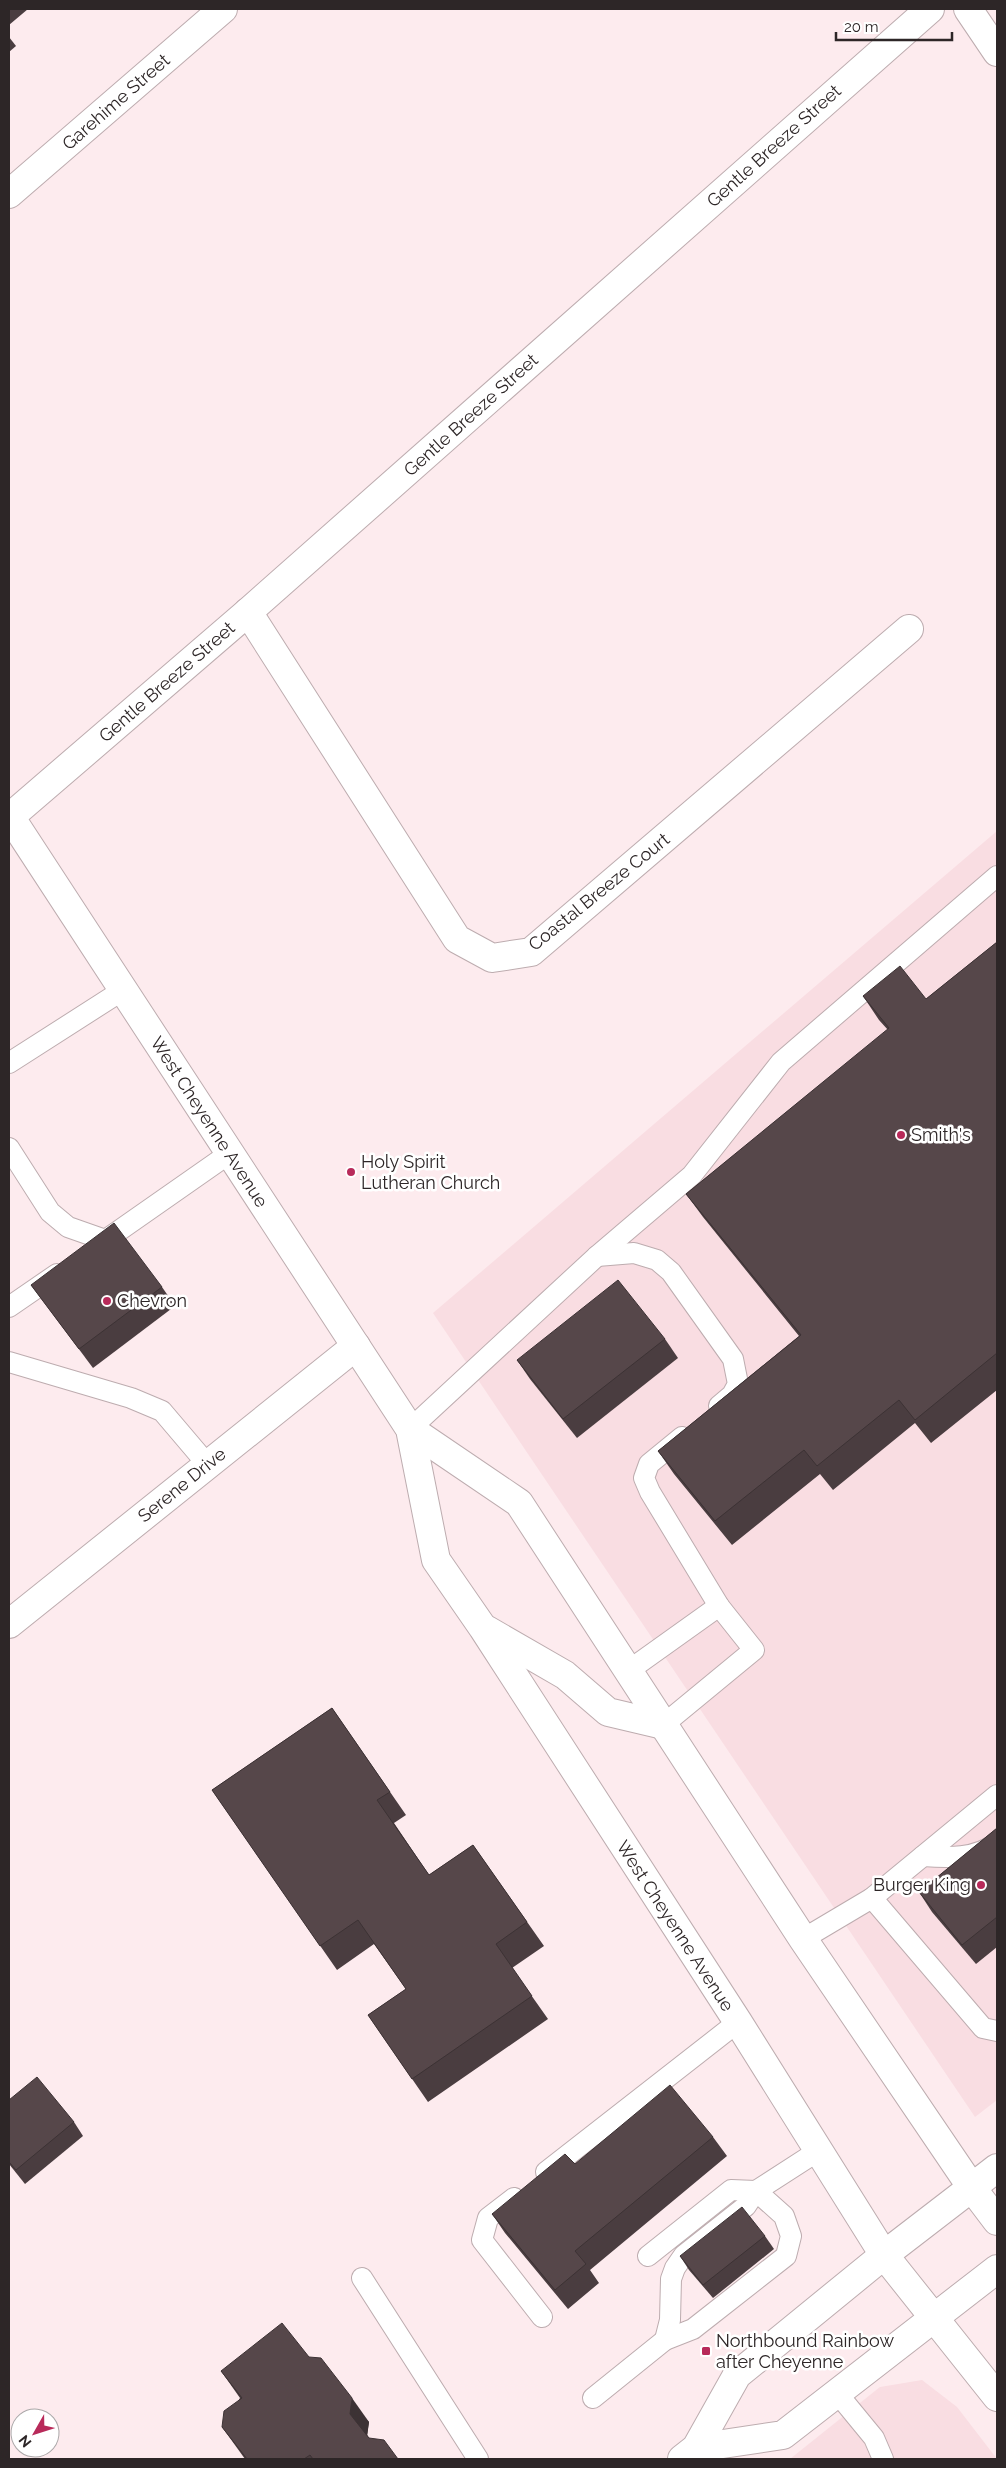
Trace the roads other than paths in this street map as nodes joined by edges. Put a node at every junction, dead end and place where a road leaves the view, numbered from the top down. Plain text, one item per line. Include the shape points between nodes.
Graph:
1 (223, 9) edge
2 (930, 9) edge
3 (968, 9) edge
4 (997, 52) edge
5 (9, 194) edge
6 (248, 612) junction
7 (909, 629) dead end
8 (9, 816) edge
9 (997, 876) edge
10 (122, 990) junction
11 (9, 1063) edge
12 (9, 1148) edge
13 (230, 1153) junction
14 (105, 1240) junction
15 (598, 1256) junction
16 (9, 1307) edge
17 (356, 1346) junction
18 (9, 1362) edge
19 (410, 1429) junction
20 (207, 1464) junction
21 (719, 1606) junction
22 (9, 1624) edge
23 (483, 1628) junction
24 (628, 1671) junction
25 (663, 1725) junction
26 (997, 1795) edge
27 (997, 1843) edge
28 (922, 1856) junction
29 (872, 1898) junction
30 (803, 1939) junction
31 (738, 2022) junction
32 (997, 2032) edge
33 (818, 2151) junction
34 (997, 2168) edge
35 (972, 2188) junction
36 (756, 2191) junction
37 (997, 2221) edge
38 (884, 2255) junction
39 (648, 2256) dead end
40 (997, 2269) edge
41 (362, 2278) dead end
42 (542, 2317) dead end
43 (934, 2317) junction
44 (665, 2340) junction
45 (837, 2393) junction
46 (997, 2397) edge
47 (593, 2398) dead end
48 (695, 2455) edge
49 (478, 2459) edge
50 (882, 2459) edge

1 - 5 main road, Garehime Street
2 - 6 main road, Gentle Breeze Street
3 - 4 main road
6 - 7 main road, Coastal Breeze Court via 457,938 492,958 531,952
6 - 8 main road, Gentle Breeze Street
8 - 10 main road, West Cheyenne Avenue
9 - 15 lane via 781,1062 692,1175
10 - 11 lane
10 - 13 main road, West Cheyenne Avenue
12 - 14 lane via 50,1212 68,1227
13 - 14 lane
13 - 17 main road, West Cheyenne Avenue
14 - 16 lane
15 - 19 lane
15 - 21 lane via 634,1253 657,1260 671,1272 733,1359 738,1384 732,1395 650,1464 644,1478
17 - 19 main road, West Cheyenne Avenue
17 - 20 main road, Serene Drive
18 - 20 lane via 131,1398 162,1411
19 - 23 main road, West Cheyenne Avenue via 436,1560
19 - 24 main road, West Cheyenne Avenue via 519,1503
20 - 22 main road, Serene Drive
21 - 24 lane
21 - 25 lane via 754,1650
23 - 25 main road via 565,1675 608,1712
23 - 31 main road, West Cheyenne Avenue
24 - 25 main road, West Cheyenne Avenue
25 - 30 main road, West Cheyenne Avenue
26 - 28 lane
27 - 28 lane via 986,1850 954,1858
28 - 29 lane
29 - 30 lane
29 - 32 lane via 983,2028
30 - 35 main road, West Cheyenne Avenue
31 - 33 main road, West Cheyenne Avenue
31 - 42 lane via 488,2218 482,2240
33 - 36 lane
33 - 38 main road, West Cheyenne Avenue
34 - 35 main road
35 - 37 main road, West Cheyenne Avenue
35 - 38 main road
36 - 39 lane via 731,2190
36 - 44 lane via 746,2206 684,2255 675,2268
36 - 44 lane via 784,2216 791,2236 786,2256 693,2329
38 - 43 main road, West Cheyenne Avenue
38 - 48 main road via 737,2375
40 - 43 main road
41 - 49 lane
43 - 45 main road
43 - 46 main road, West Cheyenne Avenue
44 - 47 lane
45 - 48 main road via 783,2434
45 - 50 lane via 874,2438

